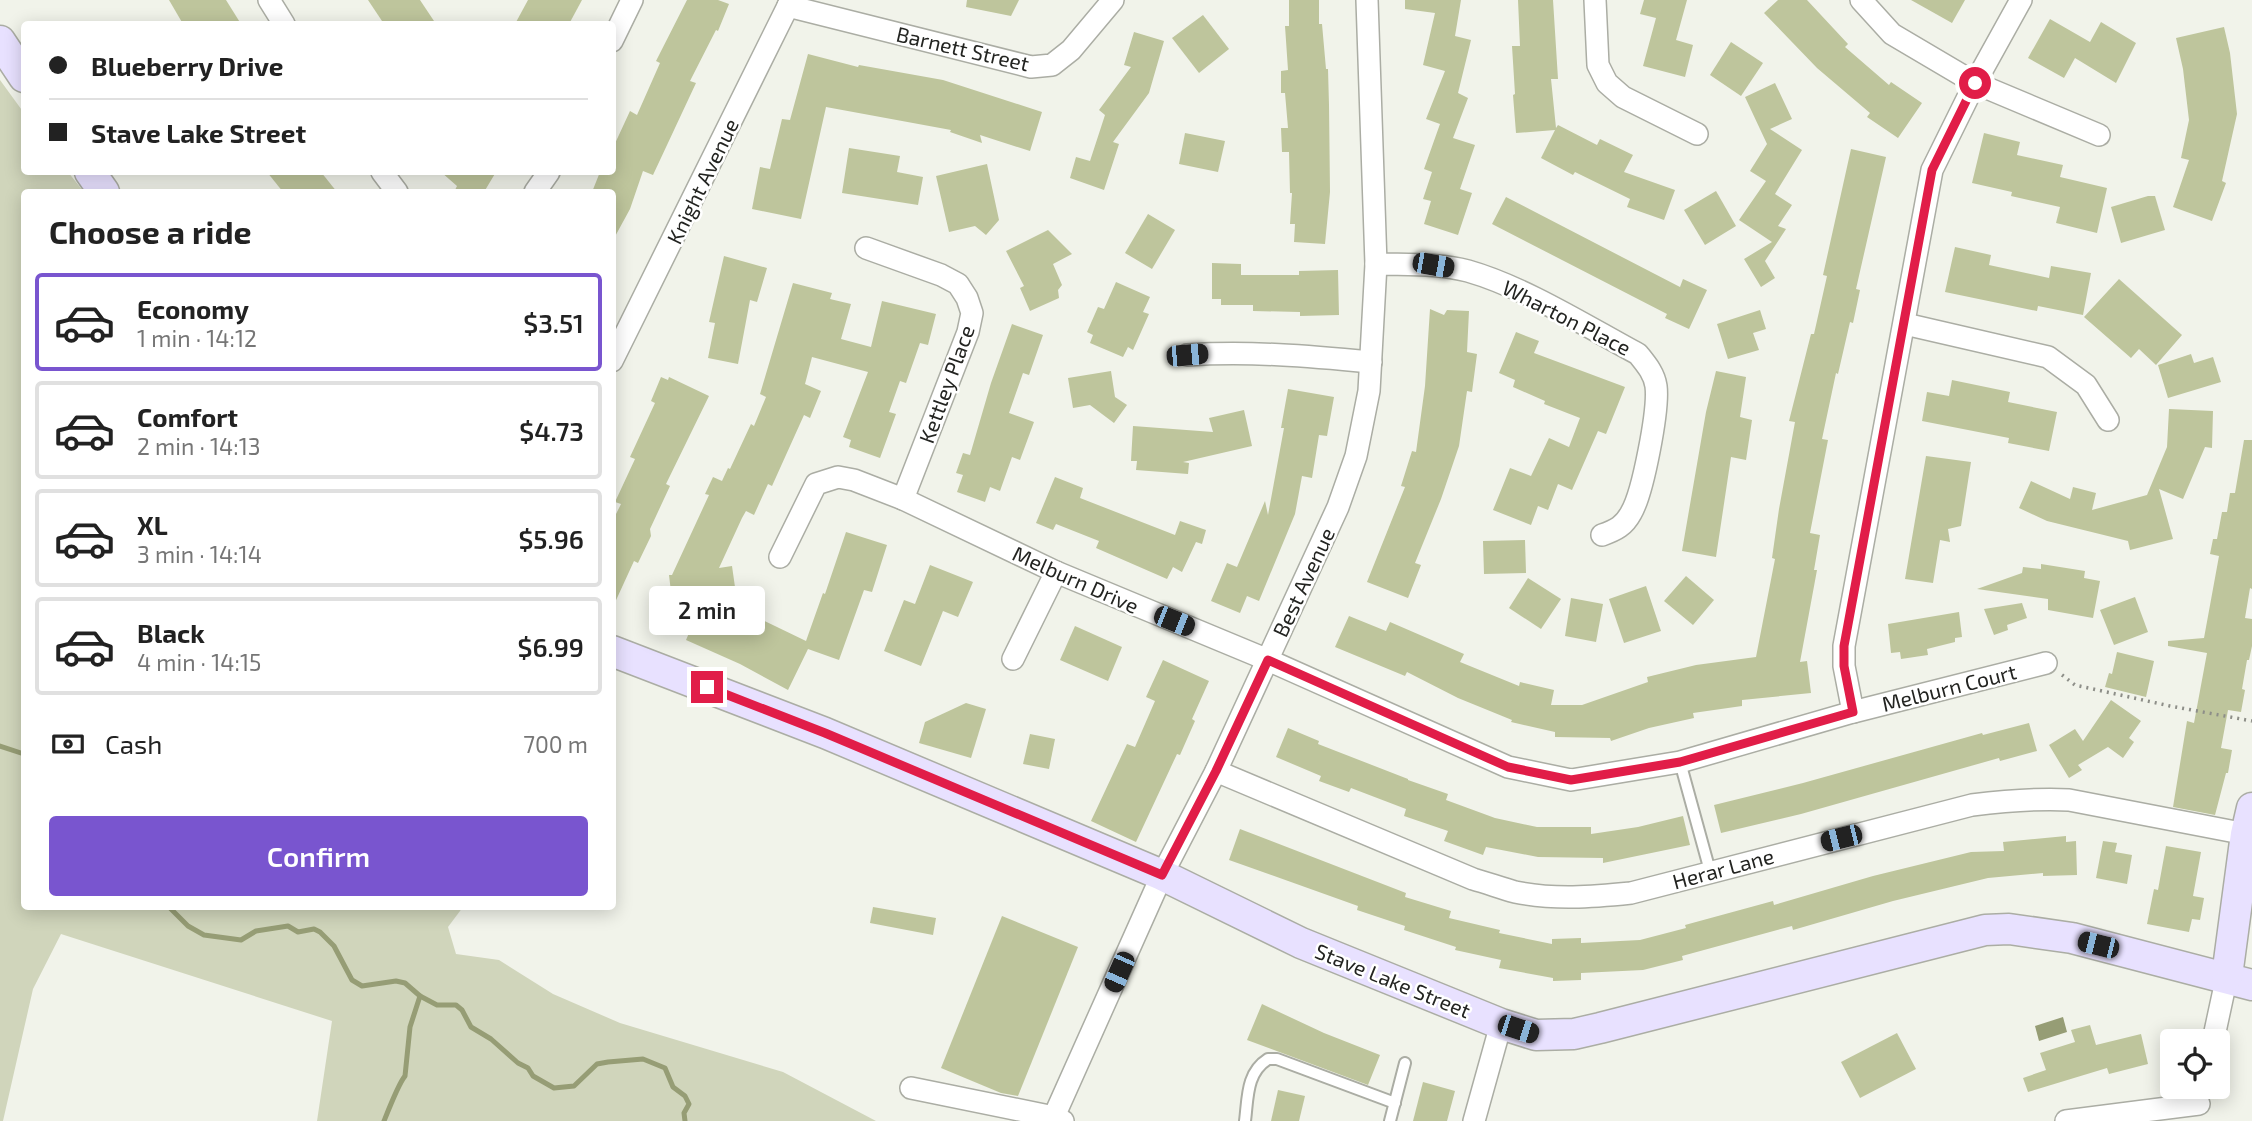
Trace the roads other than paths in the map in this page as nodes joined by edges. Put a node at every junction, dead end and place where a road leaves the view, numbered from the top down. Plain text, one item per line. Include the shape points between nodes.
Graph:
1 (270, 0) edge
2 (632, 0) edge
3 (1113, 0) edge
4 (1367, 0) edge
5 (1595, 0) edge
6 (1861, 0) edge
7 (2021, 0) edge
8 (789, 3) edge
9 (282, 21) edge
10 (616, 33) edge
11 (0, 41) edge
12 (21, 72) edge
13 (1975, 83) junction
14 (1697, 134) dead end
15 (2099, 135) dead end
16 (866, 248) dead end
17 (1376, 264) junction
18 (1905, 324) junction
19 (616, 353) edge
20 (1187, 355) dead end
21 (1371, 362) junction
22 (2108, 420) dead end
23 (903, 499) junction
24 (1602, 535) dead end
25 (780, 557) dead end
26 (1056, 572) junction
27 (616, 653) edge
28 (1013, 659) dead end
29 (1268, 660) junction
30 (2046, 663) road end
31 (1853, 712) junction
32 (1680, 762) junction
33 (1216, 771) junction
34 (2249, 821) edge
35 (1710, 871) junction
36 (1162, 875) junction
37 (2240, 981) edge
38 (1501, 1024) junction
39 (2218, 1029) edge
40 (1405, 1063) dead end
41 (911, 1088) dead end
42 (1395, 1102) junction
43 (2199, 1104) edge
44 (1056, 1120) edge
45 (1245, 1121) edge
46 (1390, 1121) edge
47 (1474, 1121) edge
48 (2066, 1121) edge

1 - 9 street
2 - 10 street
3 - 8 street, Barnett Street via 1071,50 1052,65 1031,67
4 - 17 street, Best Avenue
5 - 14 street via 1598,65 1607,83 1623,97
6 - 13 street via 1892,34
7 - 13 street
8 - 19 street, Knight Avenue
11 - 12 main road
13 - 15 street
13 - 18 street via 1932,170
16 - 23 street, Kettley Place via 958,284 972,313
17 - 21 street, Best Avenue
17 - 24 street, Wharton Place via 1433,265 1501,282 1638,354 1656,386 1656,409 1631,513 1619,529
18 - 22 street via 2048,357 2086,385
18 - 31 street via 1844,646
20 - 21 street via 1294,354
21 - 29 street, Best Avenue via 1370,391 1356,456 1338,507
23 - 25 street, Melburn Drive via 838,477 816,484
23 - 26 street, Melburn Drive
26 - 28 street
26 - 29 street, Melburn Drive
27 - 36 main road, Stave Lake Street via 825,733
29 - 32 street, Melburn Drive via 1508,767 1571,780
29 - 33 street, Best Avenue
30 - 31 street, Melburn Court
31 - 32 street, Melburn Drive
32 - 35 lane
33 - 35 street, Herar Lane via 1473,879 1515,892 1550,897 1631,893
33 - 36 street, Best Avenue
34 - 35 street, Herar Lane via 2040,798 1972,805
34 - 37 main road
36 - 38 main road, Stave Lake Street via 1301,943
36 - 44 street, Best Avenue
37 - 38 main road, Stave Lake Street via 2072,938 1985,930 1574,1034 1536,1035
37 - 39 street
38 - 47 street
40 - 42 lane
41 - 44 street
42 - 45 lane via 1268,1059 1256,1070 1248,1089
42 - 46 lane
43 - 48 street

